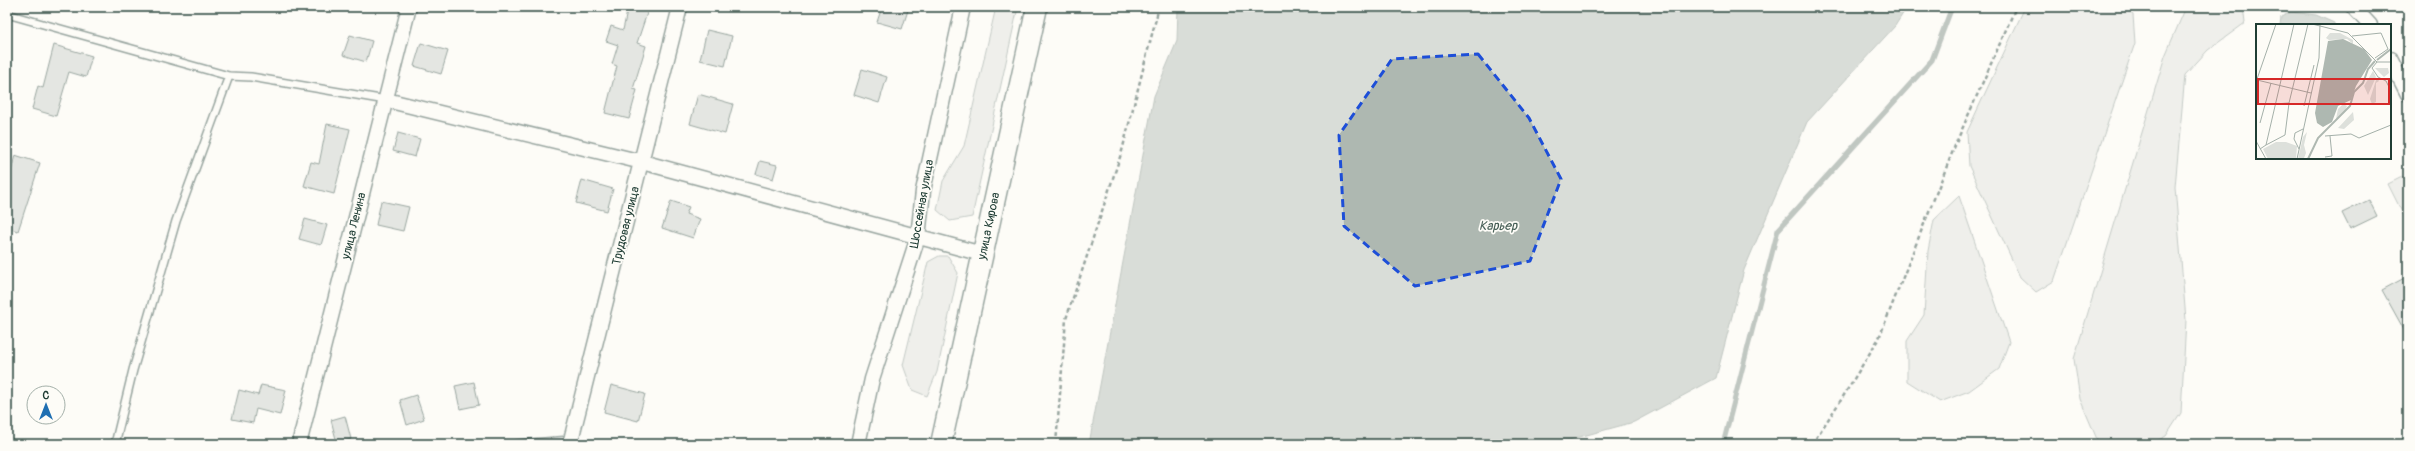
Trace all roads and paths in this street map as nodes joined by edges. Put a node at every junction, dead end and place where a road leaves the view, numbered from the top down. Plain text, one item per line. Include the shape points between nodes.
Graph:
1 (409, 7) edge
2 (680, 7) edge
3 (963, 7) edge
4 (1037, 7) edge
5 (1159, 7) edge
6 (2016, 7) edge
7 (2353, 7) edge
8 (7, 14) edge
9 (2369, 24) edge
10 (2391, 61) edge
11 (229, 76) junction
12 (2408, 94) edge
13 (386, 100) junction
14 (642, 162) junction
15 (918, 237) junction
16 (982, 254) junction
17 (570, 442) edge
18 (115, 444) edge
19 (299, 444) edge
20 (518, 444) edge
21 (858, 444) edge
22 (941, 444) edge
23 (1056, 444) edge
24 (1812, 444) edge

1 - 13 street, улица Ленина
2 - 14 street, Трудовая улица
3 - 15 street, Шоссейная улица via 923,191
4 - 16 main road, улица Кирова
5 - 23 path via 1122,151 1066,319
6 - 24 path via 1956,143 1879,338
7 - 9 street
8 - 11 lane
10 - 12 street
11 - 13 lane via 251,77
11 - 18 lane via 176,221 133,370
13 - 14 street
13 - 19 street, улица Ленина
14 - 15 street
14 - 17 street, Трудовая улица
15 - 16 street
15 - 21 street, Шоссейная улица via 872,380
16 - 22 main road, улица Кирова
17 - 20 lane

